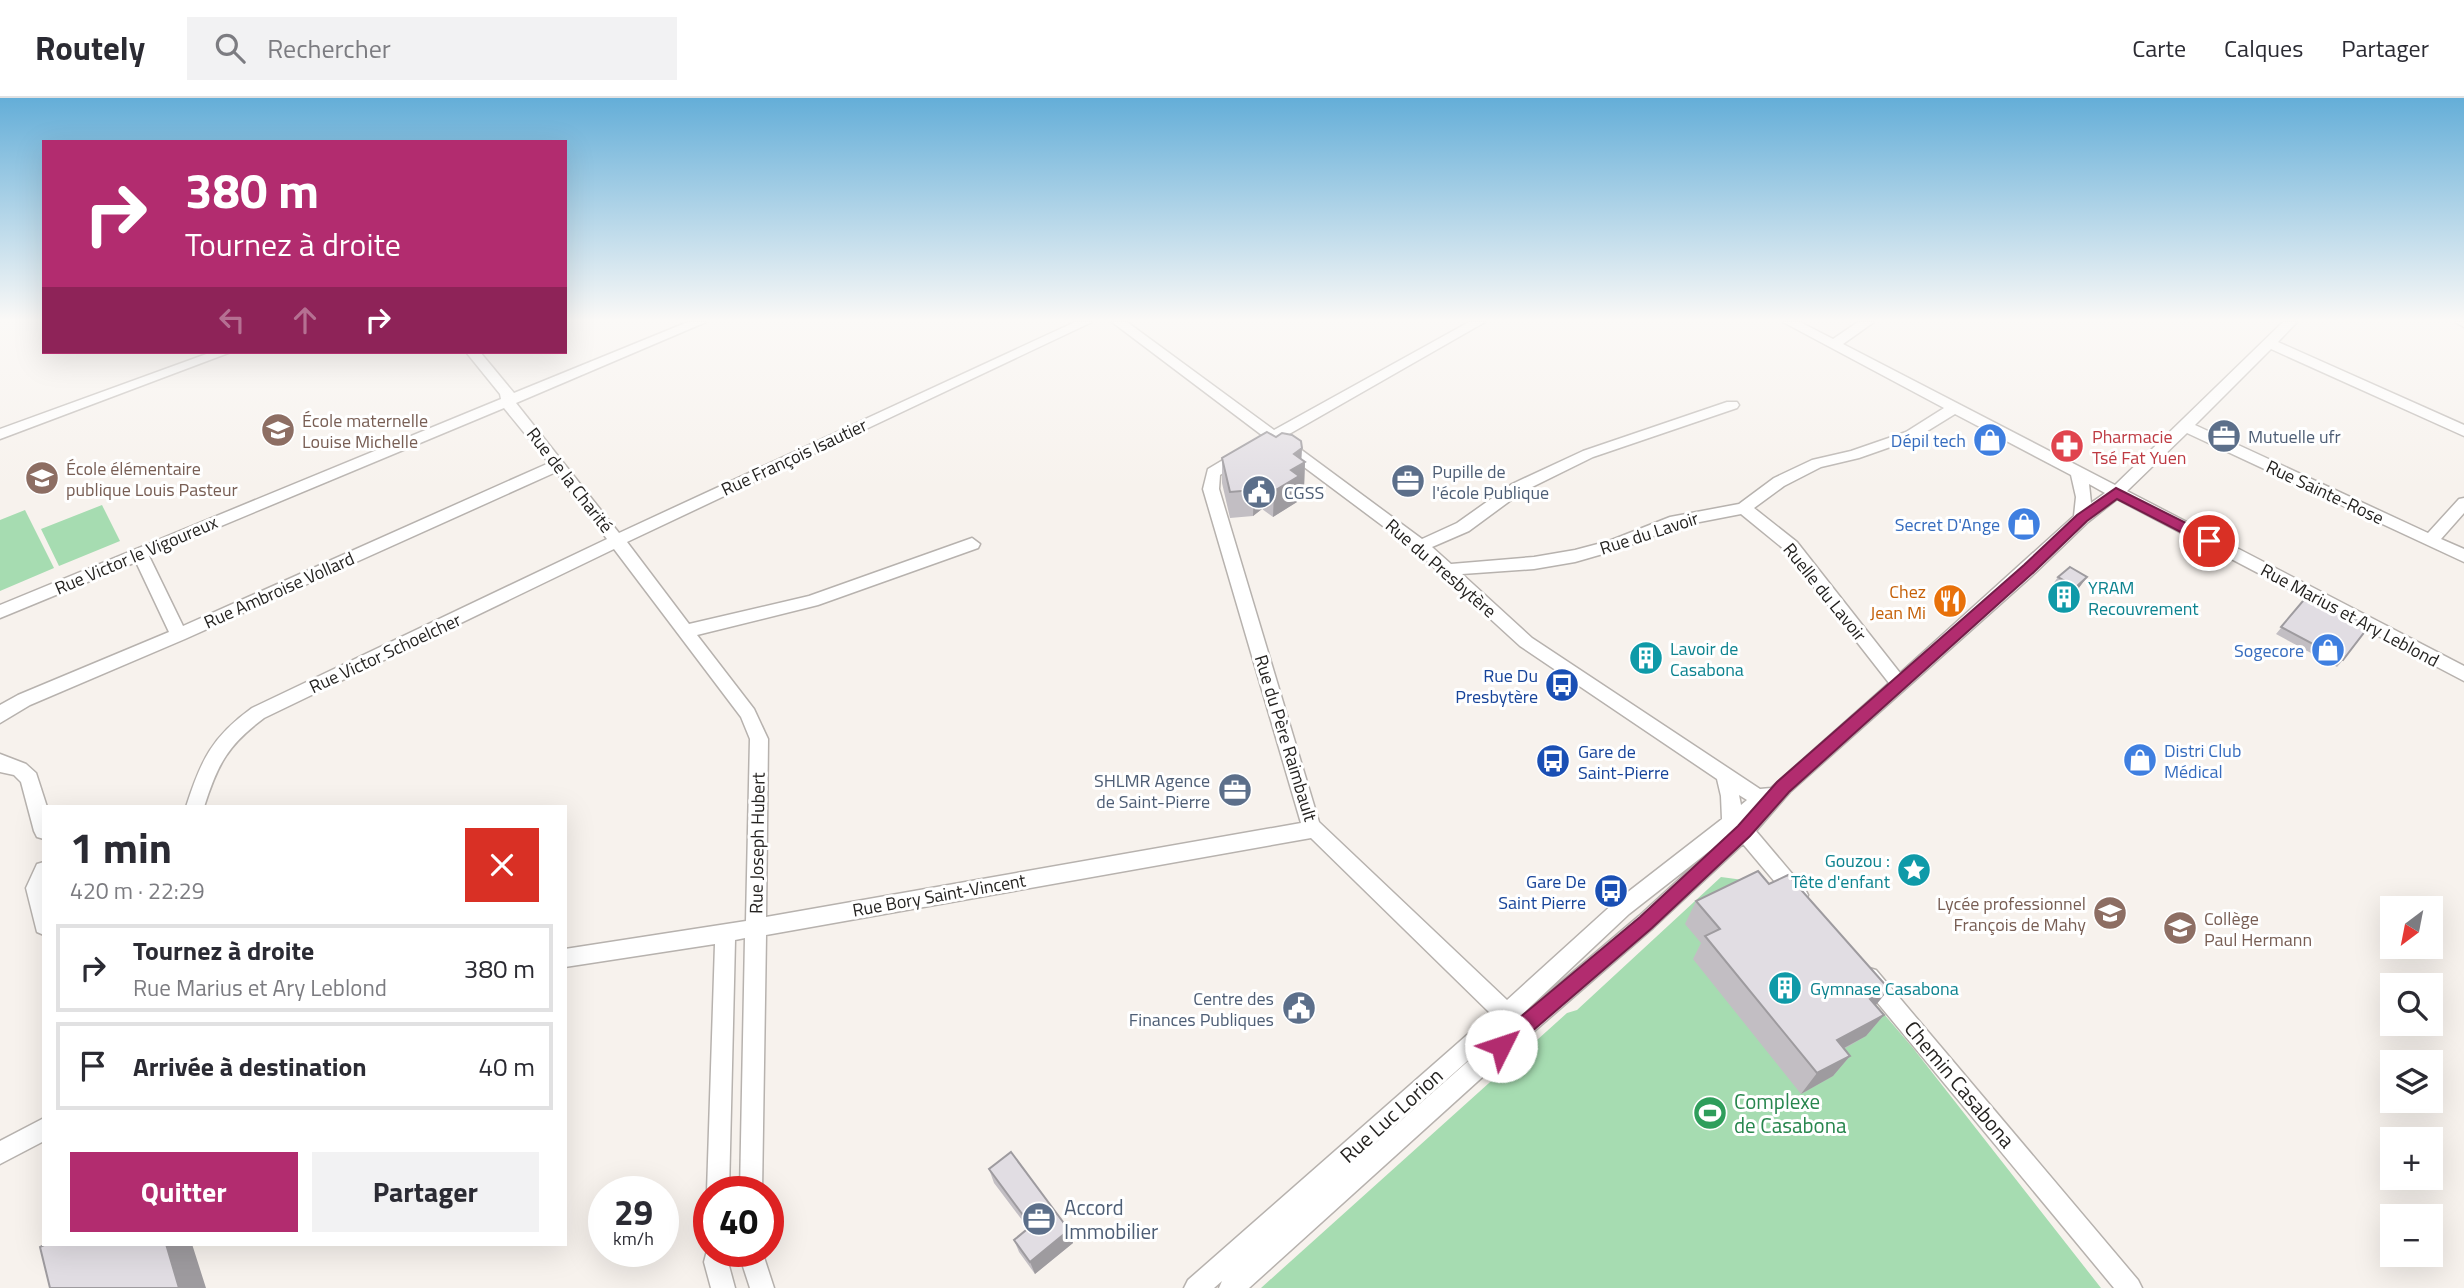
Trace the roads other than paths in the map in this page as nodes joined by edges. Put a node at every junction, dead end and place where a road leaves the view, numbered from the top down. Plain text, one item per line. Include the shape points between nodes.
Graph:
1 (140, 378) edge
2 (494, 378) edge
3 (565, 378) edge
4 (967, 378) edge
5 (1195, 378) edge
6 (1379, 378) edge
7 (1896, 378) edge
8 (2234, 378) edge
9 (2345, 378) edge
10 (509, 401) junction
11 (1732, 405) dead end
12 (1955, 408) junction
13 (2186, 427) junction
14 (2464, 431) edge
15 (0, 434) edge
16 (1275, 436) junction
17 (559, 465) junction
18 (2078, 472) junction
19 (2116, 492) junction
20 (2464, 503) edge
21 (1744, 508) junction
22 (2082, 518) junction
23 (2431, 540) junction
24 (618, 541) junction
25 (972, 544) dead end
26 (1420, 545) junction
27 (140, 554) junction
28 (2464, 556) edge
29 (1445, 570) junction
30 (0, 612) edge
31 (686, 631) junction
32 (179, 635) junction
33 (2464, 674) edge
34 (1899, 684) junction
35 (0, 716) edge
36 (0, 761) edge
37 (1723, 773) junction
38 (1764, 802) junction
39 (196, 805) edge
40 (42, 824) edge
41 (1311, 826) junction
42 (1737, 826) junction
43 (42, 874) edge
44 (1814, 913) edge
45 (42, 916) edge
46 (755, 926) junction
47 (725, 933) junction
48 (567, 957) edge
49 (1857, 964) edge
50 (1503, 1016) junction
51 (1501, 1046) junction
52 (42, 1130) edge
53 (0, 1153) edge
54 (718, 1176) edge
55 (751, 1176) edge
56 (717, 1267) edge
57 (755, 1267) edge
58 (723, 1288) edge
59 (762, 1288) edge
60 (1196, 1288) edge
61 (1231, 1288) edge
62 (2130, 1288) edge

1 - 15 street
2 - 10 street, Rue de la Charité
3 - 10 street, Rue Victor le Vigoureux
4 - 24 street, Rue François Isautier
5 - 16 street, Rue du Presbytère
6 - 16 street
7 - 12 street, Rue Marius et Ary Leblond
8 - 13 street, Rue Luc Lorion
9 - 14 street
10 - 17 street, Rue de la Charité
10 - 27 street, Rue Victor le Vigoureux
11 - 26 street via 1588,454 1517,488 1463,527
12 - 18 street, Rue Marius et Ary Leblond
12 - 21 street, Rue du Lavoir via 1911,435 1817,463 1779,482
13 - 19 street, Rue Luc Lorion
13 - 23 street, Rue Sainte-Rose
16 - 26 street, Rue du Presbytère
16 - 41 street, Rue du Père Raimbault via 1213,473 1211,489
17 - 24 street, Rue de la Charité
17 - 32 street, Rue Ambroise Vollard
18 - 19 street, Rue Marius et Ary Leblond
18 - 22 street
19 - 22 street, Rue Luc Lorion
19 - 33 street, Rue Marius et Ary Leblond
20 - 23 street
21 - 29 street, Rue du Lavoir via 1676,521 1575,556
21 - 34 street, Ruelle du Lavoir via 1790,546
22 - 34 street, Rue Luc Lorion
23 - 28 street, Rue Sainte-Rose
24 - 31 street, Rue Joseph Hubert
24 - 39 street, Rue Victor Schoelcher via 258,713 217,749
25 - 31 street via 812,601
26 - 29 street, Rue du Presbytère
27 - 30 street, Rue Victor le Vigoureux
27 - 32 street
29 - 37 street, Rue du Presbytère via 1526,642
31 - 46 street, Rue Joseph Hubert via 748,713 759,739
32 - 35 street, Rue Ambroise Vollard via 24,700
34 - 38 street, Rue Luc Lorion
36 - 40 street via 29,778
37 - 38 street, Rue du Presbytère
37 - 42 street
38 - 42 street, Rue Luc Lorion
41 - 46 street, Rue Bory Saint-Vincent via 1304,832
41 - 50 street, Rue du Père Raimbault via 1495,1001
42 - 44 street
42 - 50 street, Rue Luc Lorion via 1622,908
42 - 51 street, Rue Luc Lorion via 1646,922
43 - 45 street via 36,888
46 - 47 street, Rue Bory Saint-Vincent
46 - 55 street, Rue Joseph Hubert
47 - 48 street, Rue Bory Saint-Vincent
47 - 54 street
49 - 62 street, Chemin Casabona
50 - 51 street
50 - 60 street, Rue Luc Lorion
51 - 61 street, Rue Luc Lorion
52 - 53 street
56 - 58 street
57 - 59 street

